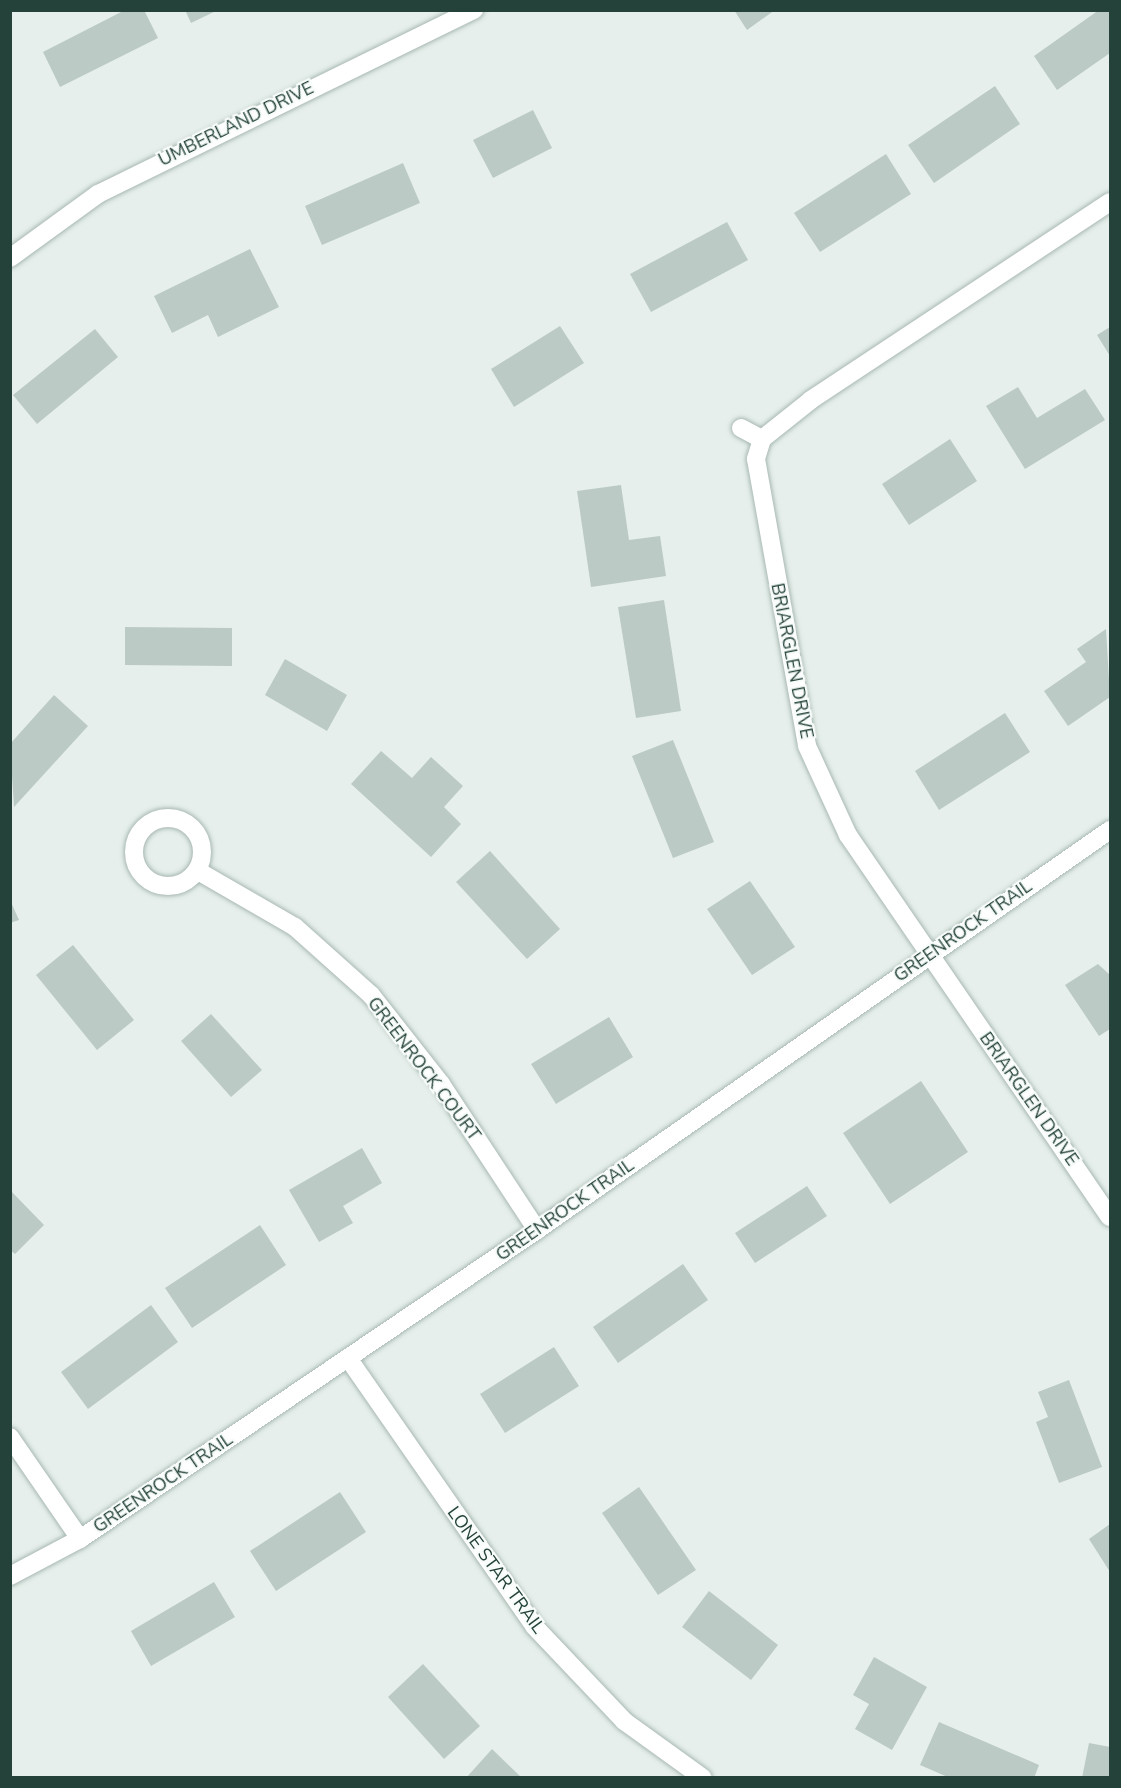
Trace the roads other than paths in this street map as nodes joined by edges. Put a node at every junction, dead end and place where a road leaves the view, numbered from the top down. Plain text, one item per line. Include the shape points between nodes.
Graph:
1 (474, 10) edge
2 (1110, 202) edge
3 (10, 258) edge
4 (741, 428) dead end
5 (762, 439) junction
6 (1110, 830) edge
7 (198, 871) dead end
8 (929, 954) junction
9 (1110, 1217) edge
10 (537, 1230) junction
11 (348, 1358) junction
12 (10, 1437) edge
13 (80, 1539) junction
14 (10, 1576) edge
15 (703, 1778) edge

1 - 3 street, UMBERLAND DRIVE via 107,189
2 - 5 street via 811,400
4 - 5 street
5 - 8 street, BRIARGLEN DRIVE via 756,459 759,484 807,746 849,835
6 - 8 street, GREENROCK TRAIL
7 - 10 street, GREENROCK COURT via 296,927 372,995 441,1084
8 - 9 street, BRIARGLEN DRIVE
8 - 10 street, GREENROCK TRAIL
10 - 11 street, GREENROCK TRAIL
11 - 13 street, GREENROCK TRAIL
11 - 15 street, LONE STAR TRAIL via 534,1626 624,1721
12 - 13 street
13 - 14 street, GREENROCK TRAIL

